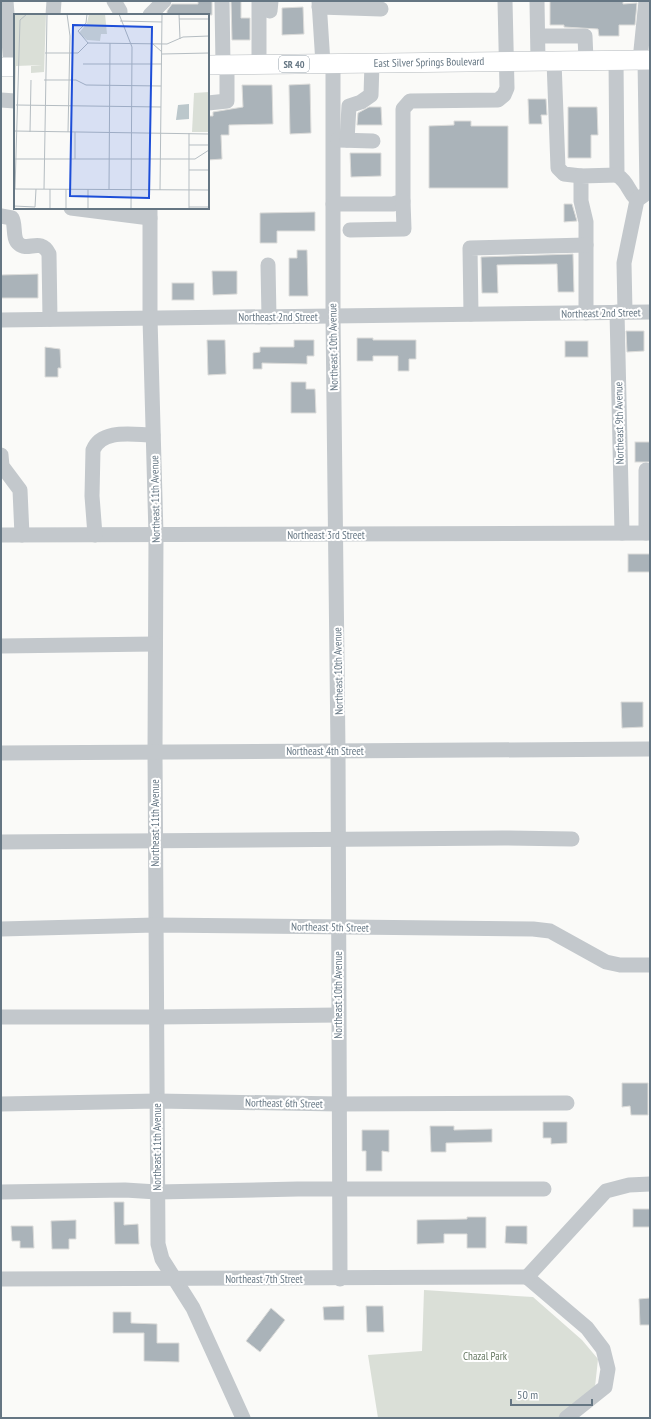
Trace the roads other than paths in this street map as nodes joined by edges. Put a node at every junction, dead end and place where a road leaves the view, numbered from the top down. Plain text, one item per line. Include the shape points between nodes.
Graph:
1 (114, 1) edge
2 (149, 1) edge
3 (164, 1) edge
4 (222, 1) edge
5 (505, 1) edge
6 (537, 1) edge
7 (646, 1) edge
8 (10, 3) edge
9 (266, 3) edge
10 (319, 4) edge
11 (381, 9) dead end
12 (120, 14) edge
13 (150, 14) edge
14 (151, 14) edge
15 (538, 36) junction
16 (586, 60) junction
17 (616, 60) junction
18 (645, 60) edge
19 (506, 61) junction
20 (546, 61) junction
21 (372, 63) junction
22 (259, 64) junction
23 (328, 64) junction
24 (219, 65) edge
25 (9, 67) edge
26 (1, 100) edge
27 (14, 101) edge
28 (209, 103) edge
29 (340, 140) junction
30 (373, 140) dead end
31 (617, 175) junction
32 (581, 176) junction
33 (637, 200) junction
34 (403, 201) junction
35 (333, 204) junction
36 (87, 209) edge
37 (150, 213) edge
38 (1, 216) edge
39 (350, 230) dead end
40 (586, 245) junction
41 (268, 265) dead end
42 (621, 312) junction
43 (650, 312) edge
44 (586, 313) junction
45 (471, 314) junction
46 (333, 316) junction
47 (269, 317) junction
48 (150, 318) junction
49 (50, 319) junction
50 (1, 320) edge
51 (153, 435) junction
52 (1, 455) edge
53 (646, 470) dead end
54 (622, 533) junction
55 (648, 533) edge
56 (1, 535) edge
57 (22, 535) junction
58 (94, 535) junction
59 (156, 535) junction
60 (336, 535) junction
61 (155, 644) junction
62 (1, 646) edge
63 (338, 750) junction
64 (650, 750) edge
65 (1, 752) edge
66 (155, 752) junction
67 (338, 839) junction
68 (572, 839) dead end
69 (155, 841) junction
70 (1, 842) edge
71 (156, 926) junction
72 (338, 927) junction
73 (1, 928) edge
74 (650, 964) edge
75 (338, 1015) junction
76 (1, 1017) edge
77 (156, 1017) junction
78 (157, 1101) junction
79 (567, 1103) dead end
80 (1, 1104) edge
81 (338, 1104) junction
82 (650, 1184) edge
83 (338, 1189) junction
84 (544, 1189) dead end
85 (1, 1192) edge
86 (157, 1192) junction
87 (527, 1278) junction
88 (1, 1279) edge
89 (175, 1279) junction
90 (340, 1279) junction
91 (243, 1418) edge
92 (566, 1418) edge

1 - 12 street
2 - 13 street
3 - 14 street
4 - 24 street
5 - 19 street
6 - 15 street
7 - 18 street
8 - 25 street
9 - 22 street
10 - 11 street
10 - 23 street, Northeast 10th Avenue
15 - 16 street via 585,36
15 - 20 street
16 - 17 main road, East Silver Springs Boulevard / SR 40
16 - 20 main road, East Silver Springs Boulevard / SR 40
17 - 18 main road, East Silver Springs Boulevard / SR 40
17 - 31 street
18 - 33 street via 647,194
19 - 20 main road, East Silver Springs Boulevard / SR 40
19 - 21 main road, East Silver Springs Boulevard / SR 40
19 - 34 street via 507,88 498,100 410,101 403,109
20 - 32 street via 558,168 564,174
21 - 23 main road, East Silver Springs Boulevard / SR 40
21 - 29 street via 371,95 349,106
22 - 23 main road, East Silver Springs Boulevard / SR 40
22 - 24 main road, East Silver Springs Boulevard / SR 40
23 - 29 street, Northeast 10th Avenue
24 - 28 street via 227,101
26 - 27 street
29 - 30 street
29 - 35 street, Northeast 10th Avenue
31 - 32 street
31 - 33 street via 626,182 630,193
32 - 40 street
33 - 42 street, Northeast 9th Avenue via 624,263
34 - 35 street via 393,204
34 - 39 street via 404,229
35 - 46 street, Northeast 10th Avenue
36 - 37 street
37 - 48 street, Northeast 11th Avenue
38 - 49 street via 12,218 18,244 47,249
40 - 44 street
40 - 45 street via 470,248
41 - 47 street
42 - 43 street, Northeast 2nd Street
42 - 44 street, Northeast 2nd Street
42 - 54 street, Northeast 9th Avenue
44 - 45 street, Northeast 2nd Street
45 - 46 street, Northeast 2nd Street
46 - 47 street, Northeast 2nd Street
46 - 60 street, Northeast 10th Avenue
47 - 48 street, Northeast 2nd Street
48 - 49 street, Northeast 2nd Street
48 - 51 street, Northeast 11th Avenue
49 - 50 street, Northeast 2nd Street
51 - 58 street via 112,436 101,439 96,444 93,450
51 - 59 street, Northeast 11th Avenue
52 - 57 street via 2,466 20,490
53 - 55 street
54 - 55 street, Northeast 3rd Street
54 - 60 street, Northeast 3rd Street
56 - 57 street, Northeast 3rd Street
57 - 58 street, Northeast 3rd Street
58 - 59 street, Northeast 3rd Street
59 - 60 street, Northeast 3rd Street
59 - 61 street, Northeast 11th Avenue
60 - 63 street, Northeast 10th Avenue
61 - 62 street
61 - 66 street, Northeast 11th Avenue
63 - 64 street, Northeast 4th Street
63 - 66 street, Northeast 4th Street
63 - 67 street, Northeast 10th Avenue
65 - 66 street, Northeast 4th Street
66 - 69 street, Northeast 11th Avenue
67 - 68 street
67 - 69 street
67 - 72 street, Northeast 10th Avenue
69 - 70 street
69 - 71 street, Northeast 11th Avenue
71 - 72 street, Northeast 5th Street
71 - 73 street, Northeast 5th Street
71 - 77 street, Northeast 11th Avenue
72 - 74 street, Northeast 5th Street via 534,929 550,931 606,962 620,965
72 - 75 street, Northeast 10th Avenue
75 - 77 street
75 - 81 street, Northeast 10th Avenue
76 - 77 street
77 - 78 street, Northeast 11th Avenue
78 - 80 street, Northeast 6th Street
78 - 81 street, Northeast 6th Street
78 - 86 street, Northeast 11th Avenue
79 - 81 street, Northeast 6th Street
81 - 83 street, Northeast 10th Avenue
82 - 87 street via 628,1185 606,1191
83 - 84 street
83 - 86 street
83 - 90 street, Northeast 10th Avenue
85 - 86 street
86 - 89 street, Northeast 11th Avenue via 158,1244 162,1259
87 - 90 street, Northeast 7th Street
87 - 92 street via 587,1328 603,1349 608,1369 604,1387
88 - 89 street, Northeast 7th Street
89 - 90 street, Northeast 7th Street
89 - 91 street, Northeast 11th Avenue via 193,1308

